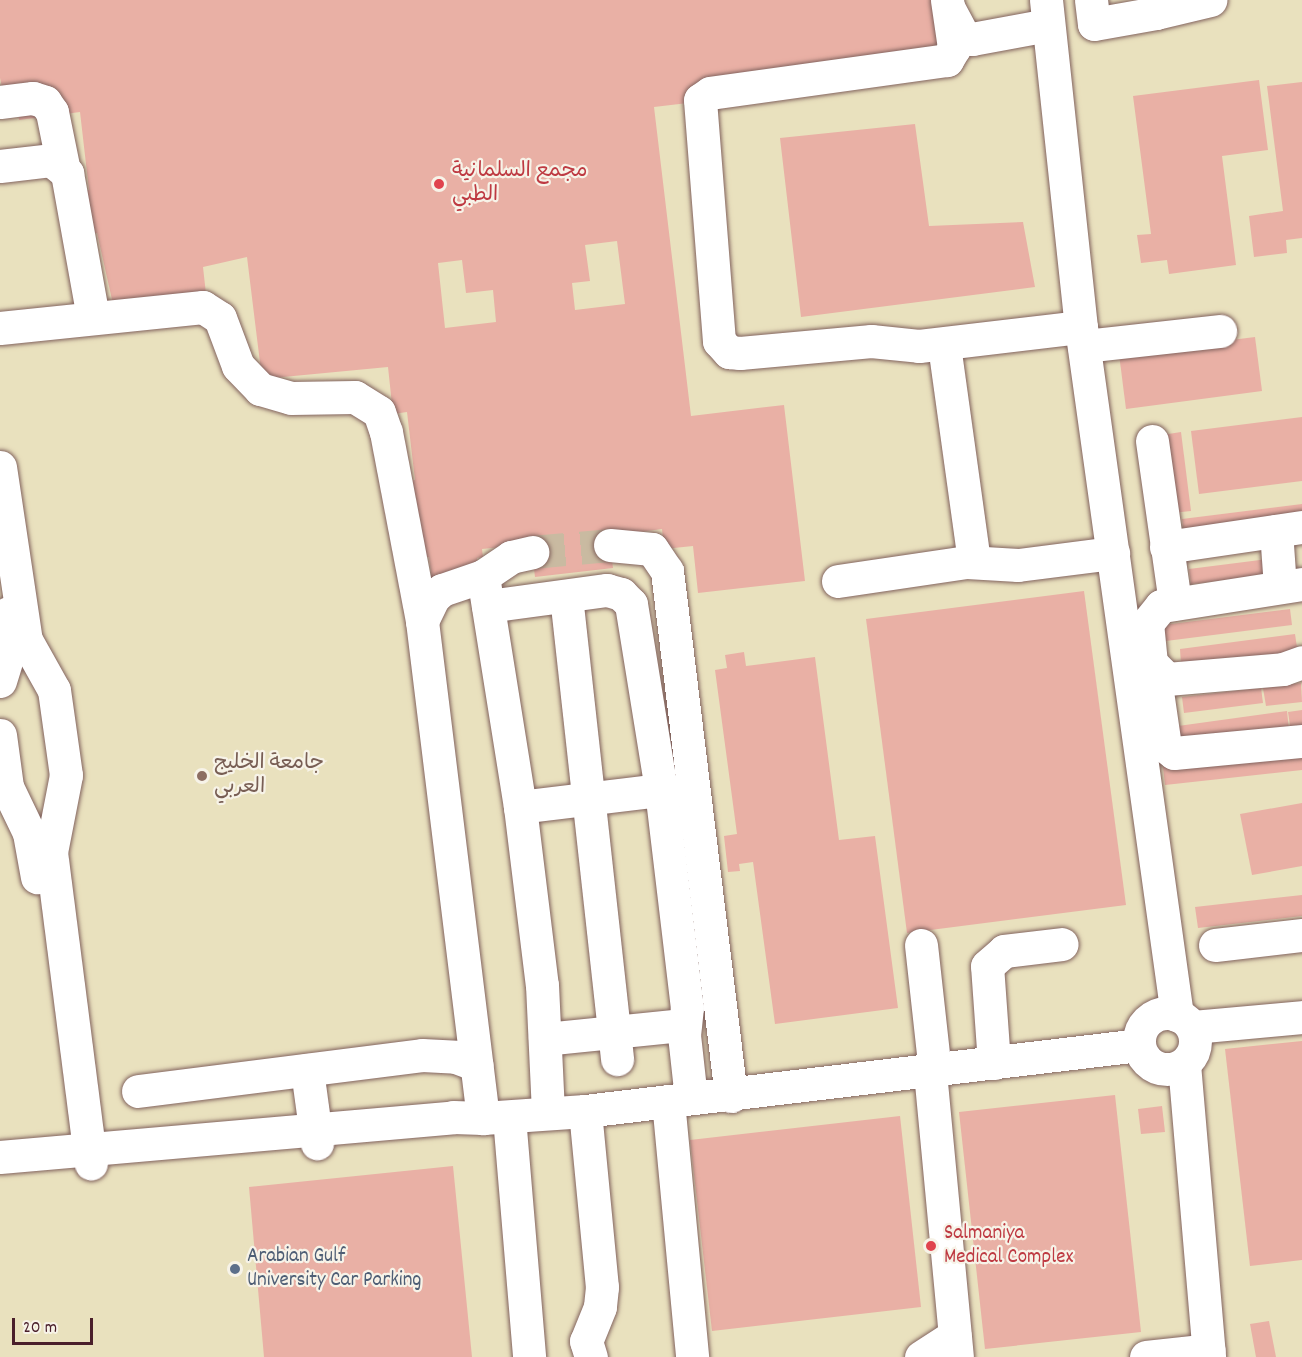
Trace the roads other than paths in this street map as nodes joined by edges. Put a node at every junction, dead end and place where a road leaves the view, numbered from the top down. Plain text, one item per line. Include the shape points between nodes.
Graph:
1 (1091, 0) edge
2 (1210, 0) edge
3 (947, 2) edge
4 (1048, 6) edge
5 (1155, 6) edge
6 (0, 102) edge
7 (0, 166) edge
8 (63, 166) junction
9 (93, 317) junction
10 (0, 328) edge
11 (1220, 331) dead end
12 (1083, 336) junction
13 (944, 345) junction
14 (1152, 441) dead end
15 (0, 467) edge
16 (1289, 529) edge
17 (610, 545) tunnel mouth
18 (1166, 547) junction
19 (531, 552) tunnel mouth
20 (1113, 553) junction
21 (0, 561) edge
22 (974, 561) junction
23 (838, 580) dead end
24 (1291, 585) edge
25 (485, 591) junction
26 (566, 596) junction
27 (1175, 603) junction
28 (422, 621) junction
29 (1302, 662) edge
30 (1154, 671) junction
31 (45, 672) junction
32 (1, 679) edge
33 (0, 735) edge
34 (1302, 741) edge
35 (661, 790) junction
36 (64, 798) junction
37 (590, 799) junction
38 (14, 805) junction
39 (520, 807) junction
40 (1302, 935) edge
41 (1062, 944) dead end
42 (921, 945) dead end
43 (1215, 945) dead end
44 (1302, 1017) edge
45 (1185, 1021) junction
46 (684, 1025) junction
47 (545, 1039) junction
48 (617, 1045) junction
49 (1139, 1045) junction
50 (994, 1063) junction
51 (1184, 1064) junction
52 (477, 1065) junction
53 (307, 1070) junction
54 (933, 1072) junction
55 (138, 1091) dead end
56 (731, 1096) junction
57 (680, 1099) junction
58 (585, 1111) junction
59 (548, 1112) junction
60 (496, 1118) junction
61 (316, 1136) junction
62 (0, 1157) edge
63 (83, 1157) junction
64 (0, 1173) edge
65 (956, 1346) edge
66 (1208, 1355) edge
67 (529, 1357) edge
68 (591, 1357) edge
69 (692, 1357) edge
70 (921, 1357) edge
71 (1146, 1357) edge

1 - 5 lane via 1094,24
2 - 5 lane
3 - 4 lane via 956,25 972,39
3 - 13 lane via 954,48 947,60 710,93 698,106 718,334 724,348 740,353 871,341
4 - 12 lane
6 - 8 lane via 33,98 45,102 52,112
7 - 8 lane via 51,160
8 - 9 lane
9 - 10 lane
9 - 28 lane via 203,307 220,318 238,366 260,389 291,398 355,397 372,405 387,432
11 - 12 lane
12 - 13 lane
12 - 20 lane
13 - 22 lane
14 - 18 lane
15 - 31 lane via 26,639
16 - 18 lane
16 - 24 lane
17 - 56 lane via 652,549 667,571
18 - 27 lane
19 - 25 lane via 503,561
20 - 22 lane via 1010,565
20 - 45 lane via 1141,756 1131,759 1124,776 1131,839 1136,868 1147,880 1156,882
21 - 32 lane via 11,633
22 - 23 lane
24 - 27 lane
25 - 26 lane
25 - 28 lane via 442,590 433,598
25 - 39 lane
26 - 35 lane via 614,591 631,604
26 - 37 lane
27 - 30 lane via 1154,610 1147,623
28 - 52 lane
29 - 30 lane via 1283,669 1175,680
30 - 34 lane via 1165,746 1174,753
31 - 32 lane
31 - 36 lane via 54,690 66,775
33 - 38 lane via 7,788
35 - 37 lane
35 - 46 lane via 687,1007
36 - 38 lane
36 - 63 lane via 51,852
37 - 39 lane
37 - 48 lane
38 - 63 lane via 34,854
39 - 47 lane
40 - 43 lane
41 - 50 lane via 1004,951 987,966
42 - 54 lane
44 - 45 lane
45 - 49 lane via 1168,1013 1150,1019 1139,1035
45 - 51 lane via 1194,1047
46 - 48 lane
46 - 57 lane
47 - 48 lane
47 - 59 lane
49 - 50 lane
49 - 51 lane via 1147,1062 1155,1067 1175,1068
50 - 54 lane
51 - 66 lane
52 - 53 lane via 439,1054
52 - 60 lane
53 - 55 lane
53 - 61 lane
54 - 56 lane
54 - 65 lane
56 - 57 lane
57 - 58 lane
57 - 69 lane
58 - 59 lane
58 - 68 lane via 602,1287 598,1316 586,1341
59 - 60 lane
60 - 61 lane via 435,1132
60 - 67 lane
61 - 63 lane
62 - 63 lane
63 - 64 lane
65 - 70 lane
66 - 71 lane

